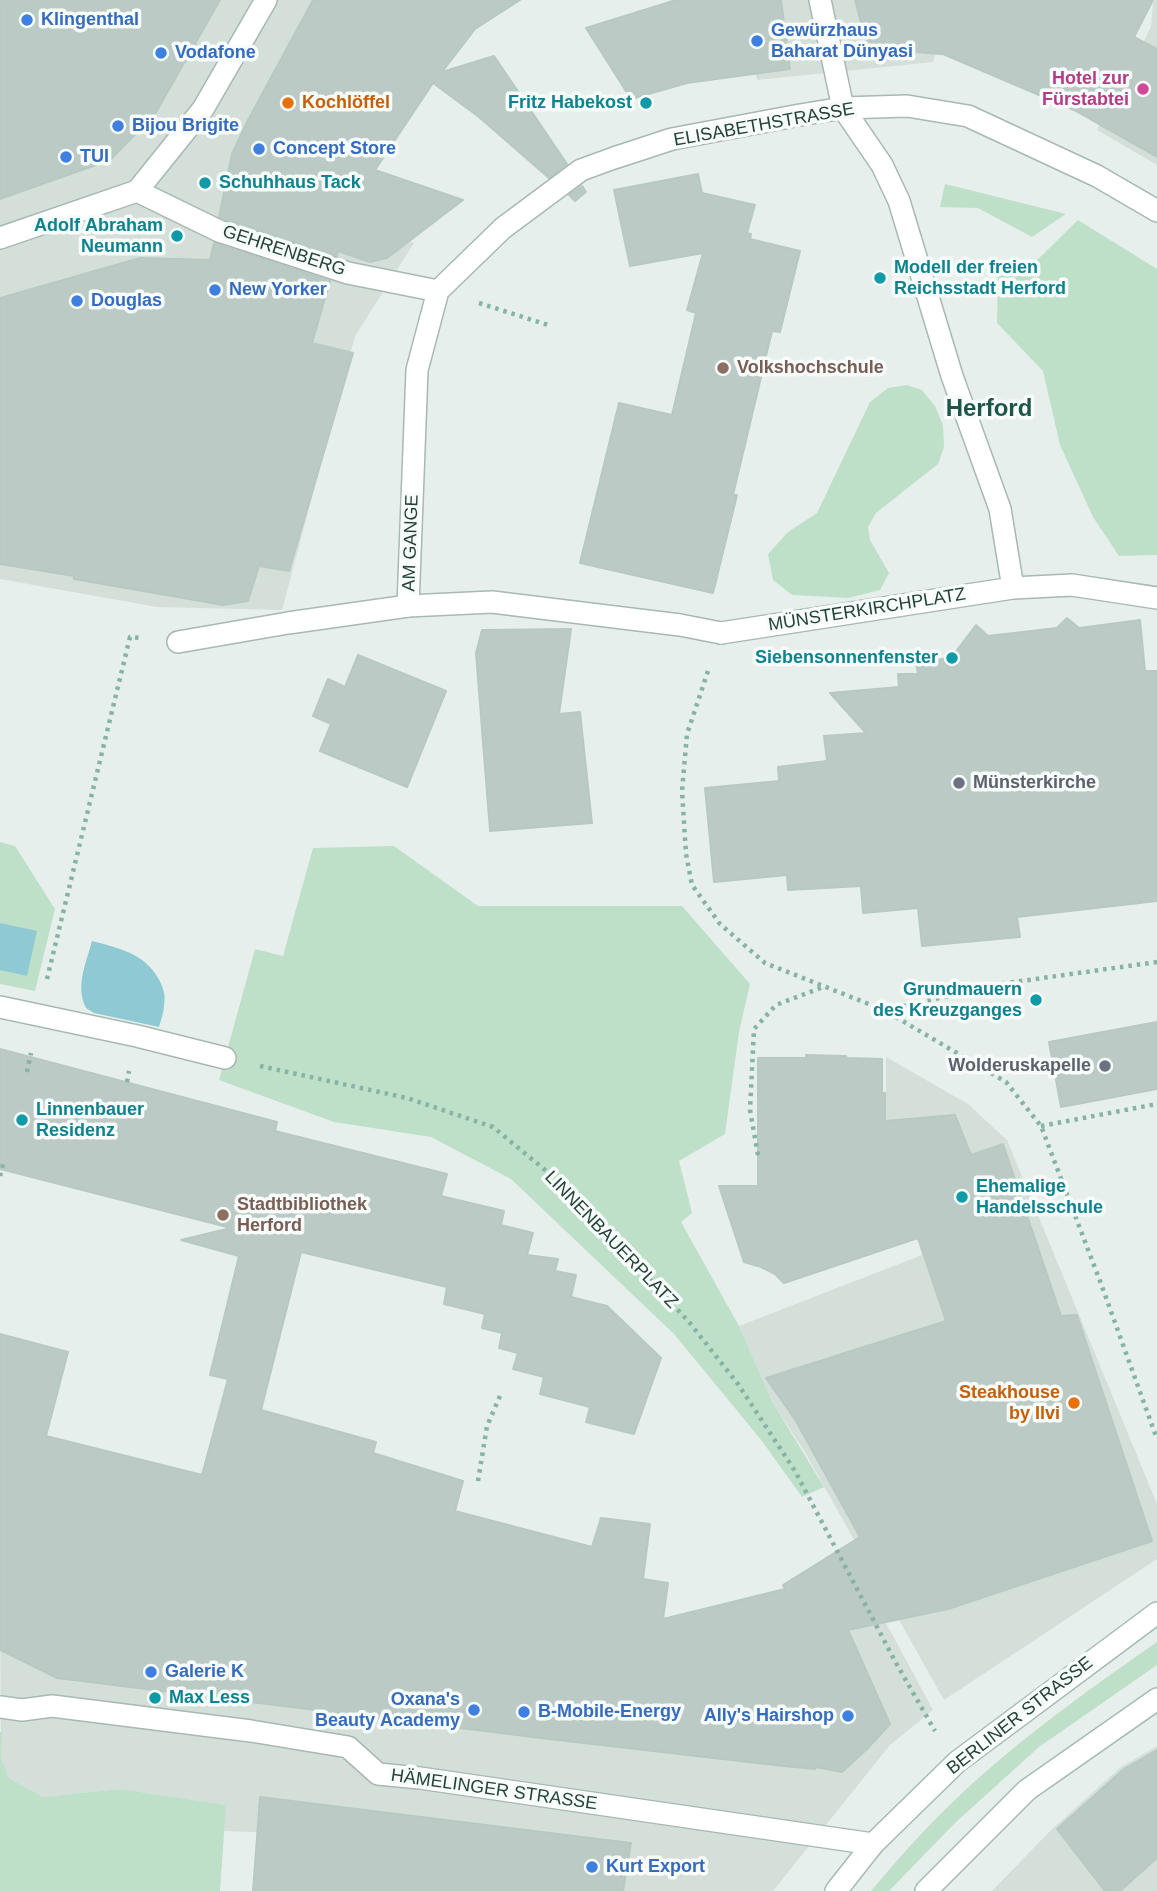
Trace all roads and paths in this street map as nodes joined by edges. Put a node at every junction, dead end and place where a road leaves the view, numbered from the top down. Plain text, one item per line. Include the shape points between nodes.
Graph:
1 (266, 0) edge
2 (820, 0) edge
3 (843, 108) junction
4 (137, 191) junction
5 (1157, 211) edge
6 (0, 237) edge
7 (438, 290) junction
8 (548, 325) dead end
9 (1013, 588) junction
10 (1157, 598) edge
11 (408, 606) junction
12 (720, 633) junction
13 (178, 642) joint
14 (1157, 962) edge
15 (824, 986) junction
16 (0, 1007) edge
17 (884, 1010) junction
18 (38, 1016) junction
19 (225, 1058) joint
20 (27, 1072) dead end
21 (1157, 1104) edge
22 (1041, 1126) junction
23 (758, 1155) dead end
24 (4, 1161) dead end
25 (0, 1176) edge
26 (500, 1396) dead end
27 (1156, 1436) edge
28 (478, 1481) dead end
29 (1157, 1613) edge
30 (1157, 1699) edge
31 (0, 1707) edge
32 (957, 1762) junction
33 (873, 1844) junction
34 (836, 1891) edge
35 (926, 1891) edge

1 - 4 street via 203,109
2 - 3 street
3 - 5 street, ELISABETHSTRASSE via 907,106 968,116 1097,176
3 - 7 street, ELISABETHSTRASSE via 672,139 581,170 503,228
3 - 9 street via 883,165 899,201 952,376 1000,509
4 - 6 street
4 - 7 street, GEHRENBERG via 219,231 348,272
7 - 8 path
7 - 11 street, AM GANGE via 417,370
9 - 10 street, MÜNSTERKIRCHPLATZ via 1072,585
9 - 12 street, MÜNSTERKIRCHPLATZ
11 - 12 street via 492,601
11 - 13 street, AM GANGE
12 - 15 path via 687,734 682,791 692,885 720,924 765,963
13 - 18 path via 130,637
14 - 17 path via 1006,983
15 - 17 path
15 - 23 path via 776,1005 754,1029 750,1110
16 - 18 street
17 - 22 path via 1006,1082
18 - 19 street
18 - 20 path
19 - 32 path, LINNENBAUERPLATZ via 407,1098 493,1128 562,1184 689,1322 738,1384 795,1471 896,1663
21 - 22 path
22 - 27 path
24 - 25 path
26 - 28 path via 487,1426
29 - 32 street, BERLINER STRASSE
30 - 35 street via 1027,1790
31 - 33 street, HÄMELINGER STRASSE via 52,1706 251,1731 348,1747 377,1774
32 - 33 street, BERLINER STRASSE
33 - 34 street, BERLINER STRASSE

